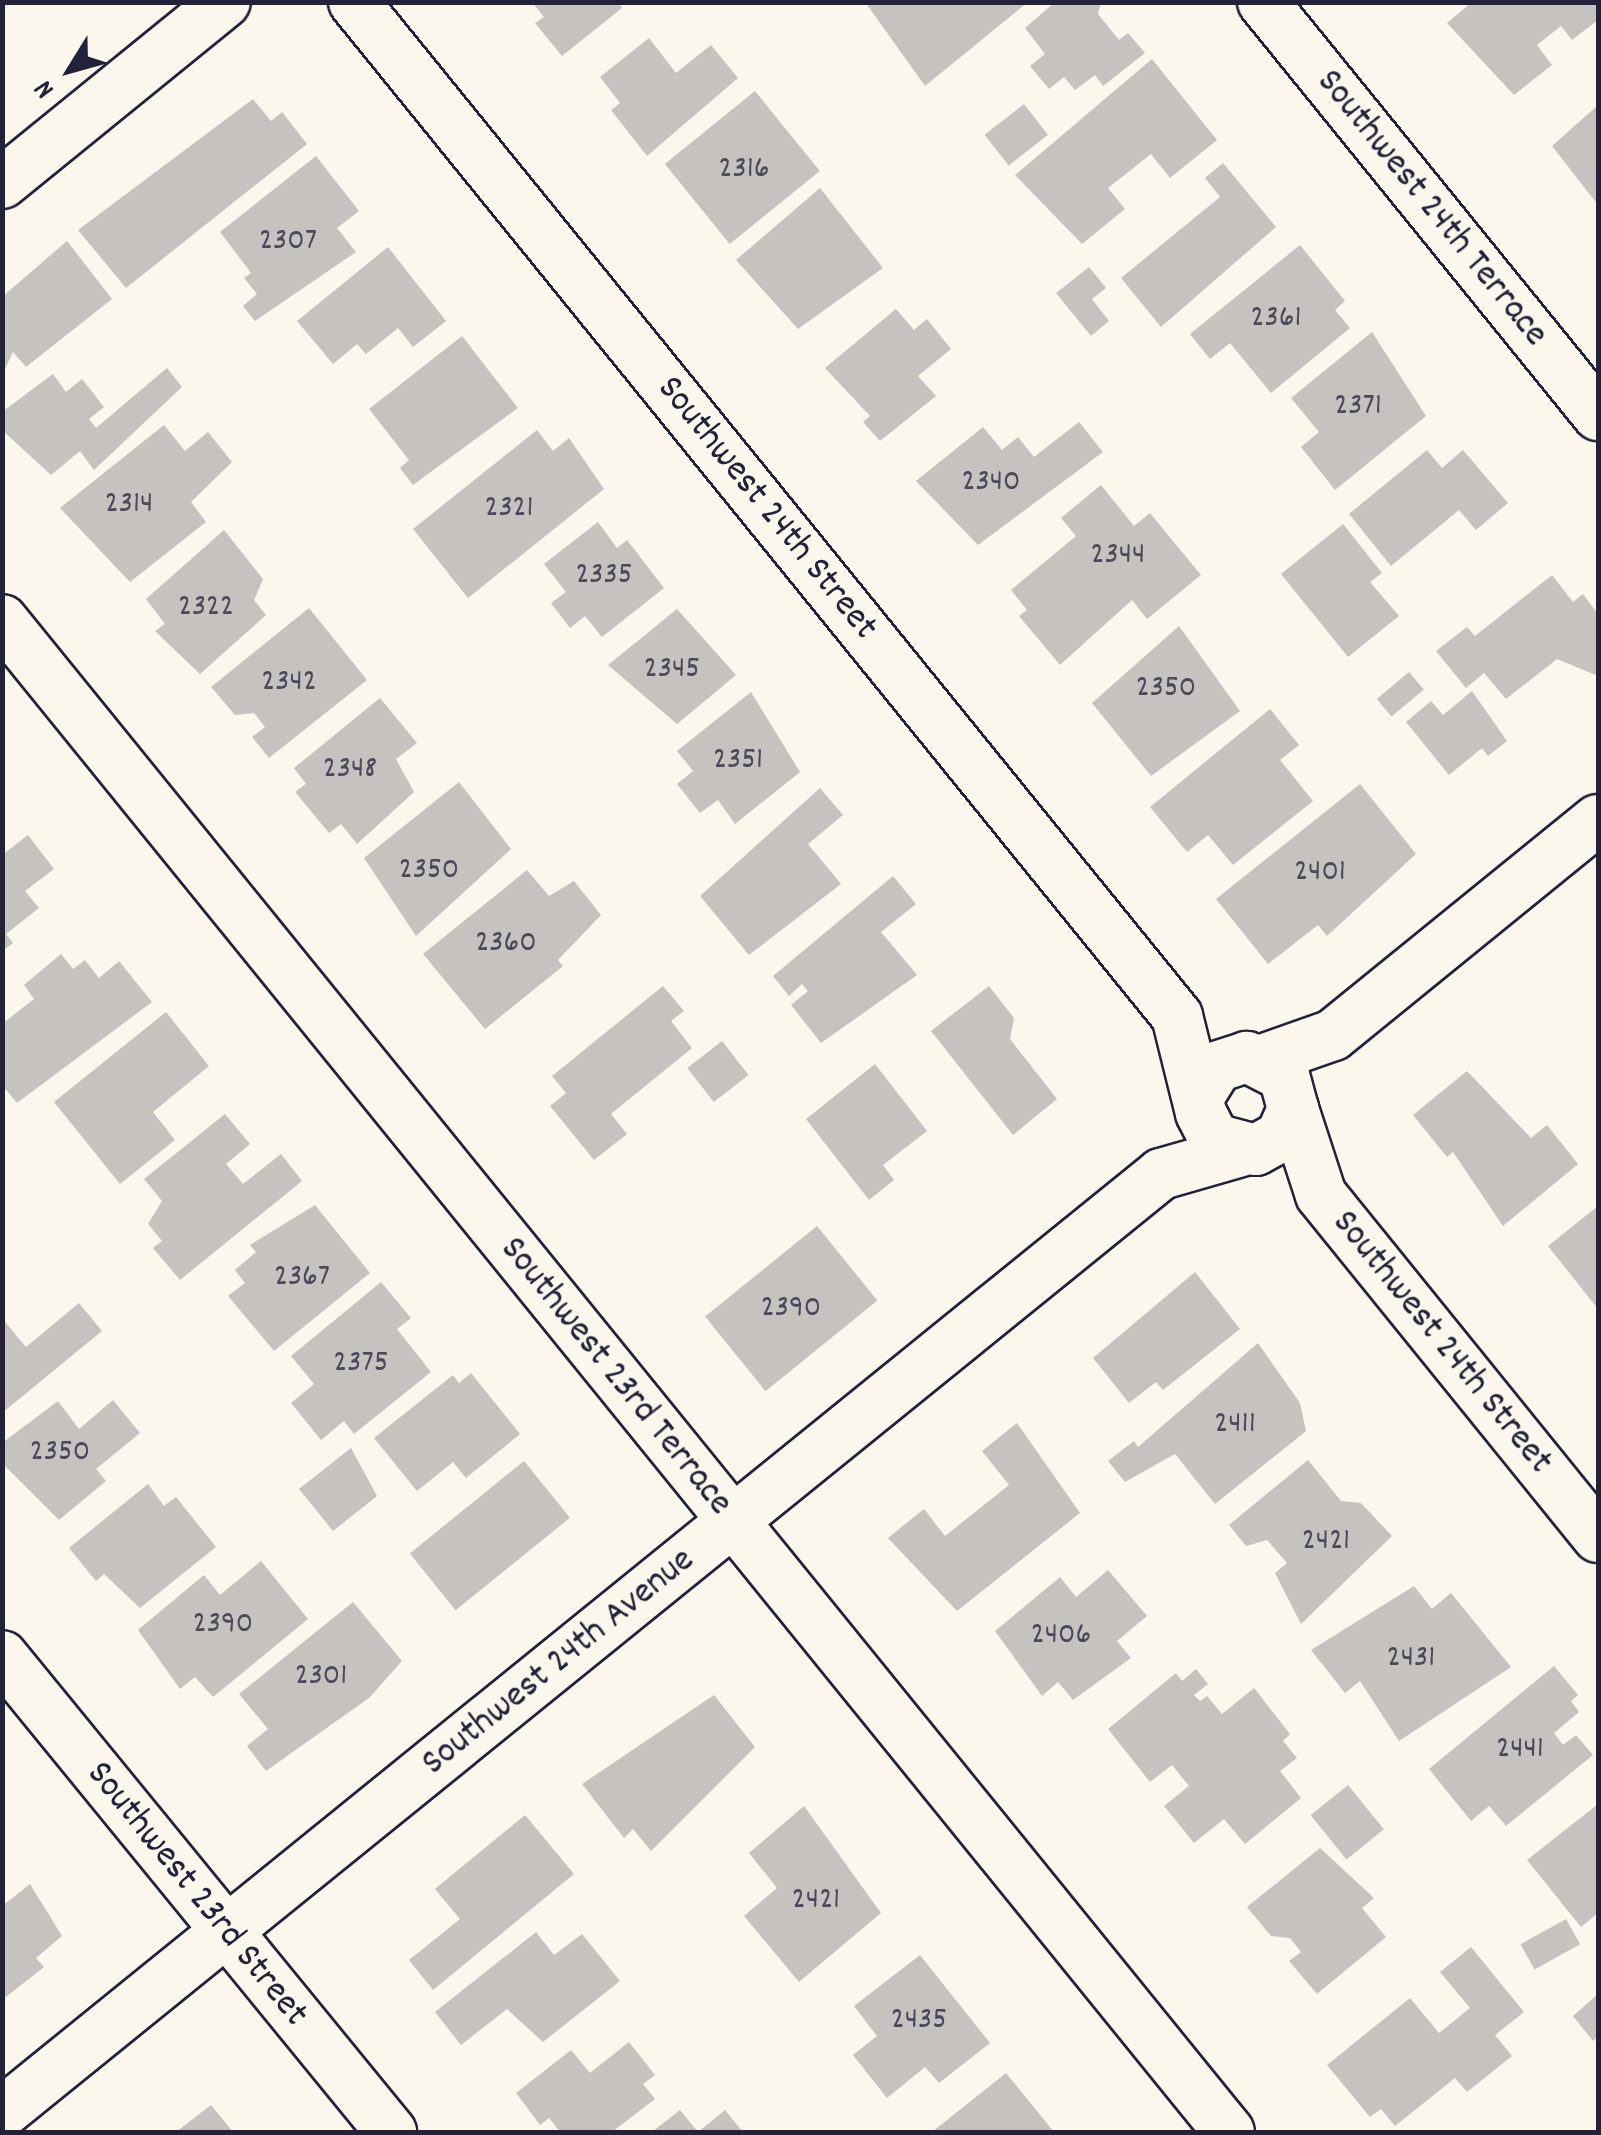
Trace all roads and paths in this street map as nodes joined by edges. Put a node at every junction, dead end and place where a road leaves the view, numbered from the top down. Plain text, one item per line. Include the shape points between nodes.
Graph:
1 (225, 2) edge
2 (354, 2) edge
3 (1263, 2) edge
4 (2, 183) edge
5 (1598, 415) edge
6 (2, 620) edge
7 (1598, 820) edge
8 (1177, 1016) junction
9 (1333, 1034) junction
10 (1254, 1059) junction
11 (1200, 1104) junction
12 (1293, 1105) junction
13 (1248, 1150) junction
14 (1161, 1174) junction
15 (1321, 1195) junction
16 (734, 1522) junction
17 (1598, 1537) edge
18 (2, 1656) edge
19 (227, 1931) junction
20 (2, 2113) edge
21 (391, 2132) edge
22 (1229, 2132) edge

1 - 4 street
2 - 8 street, Southwest 24th Street
3 - 5 street, Southwest 24th Terrace
6 - 16 street, Southwest 23rd Terrace
7 - 9 street
8 - 10 street, Southwest 24th Street
8 - 11 street, Southwest 24th Street
9 - 10 street
9 - 12 street
10 - 11 street via 1217,1067
10 - 12 street via 1284,1076
11 - 13 street via 1214,1139
11 - 14 street, Southwest 24th Avenue
12 - 13 street via 1281,1136
12 - 15 street, Southwest 24th Street
13 - 14 street, Southwest 24th Avenue
13 - 15 street, Southwest 24th Street
14 - 16 street, Southwest 24th Avenue
15 - 17 street, Southwest 24th Street
16 - 19 street, Southwest 24th Avenue
16 - 22 street, Southwest 23rd Terrace
18 - 19 street, Southwest 23rd Street
19 - 20 street, Southwest 24th Avenue
19 - 21 street, Southwest 23rd Street

